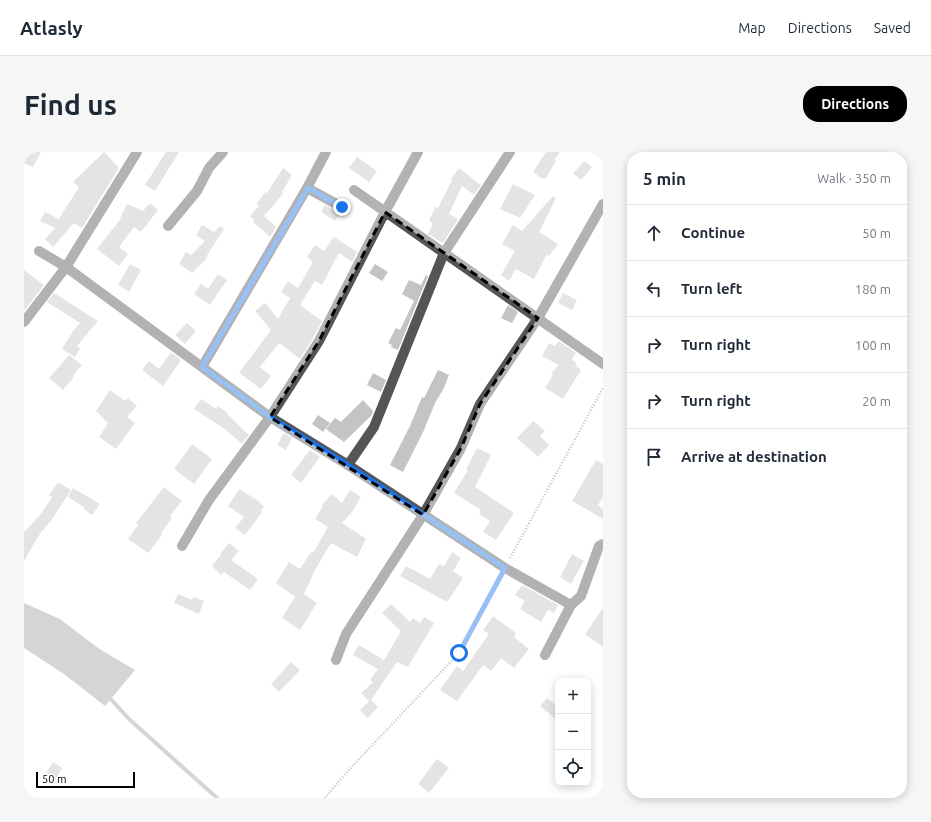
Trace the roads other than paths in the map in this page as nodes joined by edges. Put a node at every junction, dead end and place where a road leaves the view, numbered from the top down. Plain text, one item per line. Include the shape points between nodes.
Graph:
1 (137, 152) edge
2 (223, 152) edge
3 (326, 152) edge
4 (418, 152) edge
5 (510, 152) edge
6 (308, 188) junction
7 (354, 190) dead end
8 (603, 204) edge
9 (342, 207) dead end
10 (385, 212) junction
11 (168, 226) dead end
12 (39, 250) dead end
13 (444, 253) junction
14 (66, 267) junction
15 (538, 318) junction
16 (24, 322) edge
17 (603, 364) edge
18 (202, 367) junction
19 (270, 417) junction
20 (348, 465) junction
21 (423, 515) junction
22 (603, 544) edge
23 (182, 546) dead end
24 (571, 605) junction
25 (545, 655) dead end
26 (336, 660) dead end

1 - 14 street
2 - 11 street via 209,168 197,191
3 - 6 street
4 - 10 street
5 - 13 street
6 - 9 street
6 - 18 street
7 - 10 street
8 - 15 street
10 - 13 street
10 - 19 street via 319,341
12 - 14 street
13 - 15 street
13 - 20 street via 374,427
14 - 16 street
14 - 18 street
15 - 17 street
15 - 21 street via 480,404 461,448
18 - 19 street
19 - 20 street
19 - 23 street via 209,500
20 - 21 street
21 - 24 street via 505,568
21 - 26 street via 346,634
22 - 24 street via 599,546 581,596
24 - 25 street

